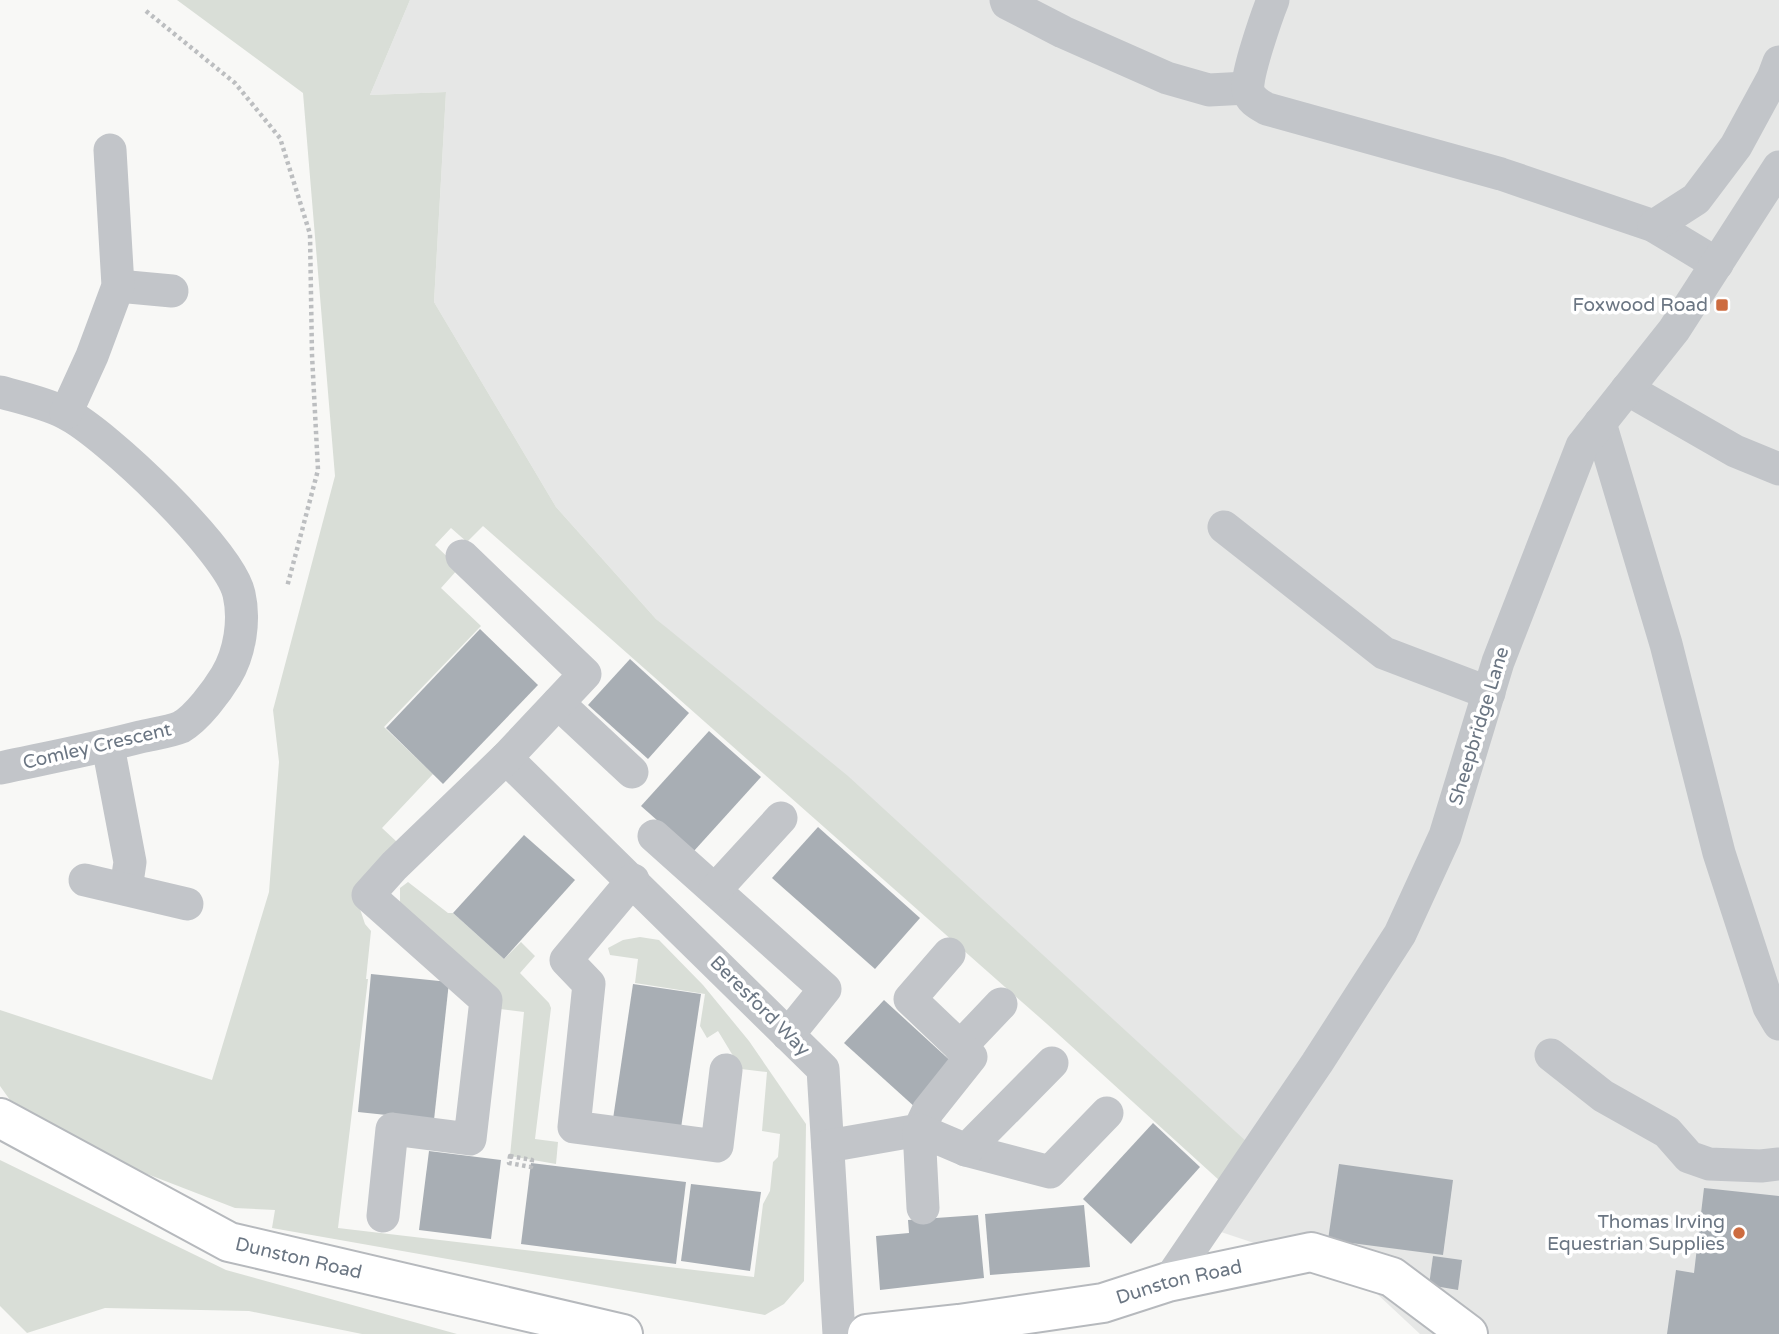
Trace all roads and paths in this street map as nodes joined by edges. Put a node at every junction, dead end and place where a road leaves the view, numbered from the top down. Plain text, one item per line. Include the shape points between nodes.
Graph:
1 (1006, 0) edge
2 (1273, 0) edge
3 (146, 11) dead end
4 (1779, 62) edge
5 (1247, 88) junction
6 (110, 150) dead end
7 (1779, 167) edge
8 (1654, 226) junction
9 (1717, 264) junction
10 (118, 286) junction
11 (173, 291) dead end
12 (1627, 389) junction
13 (0, 393) edge
14 (66, 413) junction
15 (1600, 423) junction
16 (1779, 469) edge
17 (1224, 527) dead end
18 (461, 556) dead end
19 (287, 586) dead end
20 (1489, 693) junction
21 (558, 703) junction
22 (108, 746) junction
23 (506, 758) junction
24 (0, 768) edge
25 (632, 772) dead end
26 (781, 818) dead end
27 (654, 836) dead end
28 (85, 880) dead end
29 (633, 880) junction
30 (126, 889) junction
31 (715, 890) junction
32 (187, 904) dead end
33 (949, 954) dead end
34 (1001, 1004) dead end
35 (1779, 1024) edge
36 (788, 1035) junction
37 (960, 1047) junction
38 (1551, 1055) dead end
39 (1052, 1063) dead end
40 (726, 1070) dead end
41 (1107, 1113) dead end
42 (0, 1118) edge
43 (919, 1130) junction
44 (828, 1146) junction
45 (966, 1150) junction
46 (509, 1163) joint
47 (1779, 1164) edge
48 (923, 1208) dead end
49 (383, 1216) dead end
50 (1168, 1282) junction
51 (623, 1334) edge
52 (839, 1334) edge
53 (867, 1334) edge
54 (1468, 1334) edge

1 - 5 street via 1063,32 1167,78 1209,90
2 - 5 street
3 - 19 path via 235,83 280,138 310,234 318,470
4 - 8 street via 1736,146 1696,199
5 - 8 street via 1252,100 1267,108 1501,174
6 - 10 street
7 - 9 street, Sheepbridge Lane
8 - 9 street
9 - 12 street, Sheepbridge Lane via 1674,330
10 - 11 street
10 - 14 street
12 - 15 street, Sheepbridge Lane
12 - 16 street via 1735,451
13 - 14 street, Comley Crescent
14 - 22 street, Comley Crescent via 171,501 228,567 239,594 241,629 233,664 214,696 181,726
15 - 20 street, Sheepbridge Lane via 1582,446
15 - 35 street via 1666,644 1719,853 1769,1007
17 - 20 street via 1384,653
18 - 21 street via 585,674
20 - 50 street, Sheepbridge Lane via 1445,836 1400,934
21 - 23 street
21 - 25 street
22 - 24 street, Comley Crescent
22 - 30 street via 130,862
23 - 29 street, Beresford Way
23 - 49 street via 368,895 486,1000 470,1139 392,1129
26 - 31 street
27 - 31 street
28 - 30 street
29 - 36 street, Beresford Way
29 - 40 street via 566,960 589,984 574,1127 717,1146
30 - 32 street
31 - 36 street via 825,989
33 - 37 street via 909,999
34 - 37 street
36 - 44 street, Beresford Way via 823,1069
37 - 43 street via 971,1057 928,1111
38 - 47 street via 1603,1096 1667,1132 1689,1157 1709,1164
39 - 45 street
41 - 45 street via 1050,1172
42 - 51 main road, Dunston Road via 229,1242
43 - 44 street
43 - 45 street
43 - 48 street
44 - 52 street, Beresford Way
46 - 46 path via 531,1167 532,1160 510,1156
50 - 53 main road, Dunston Road via 1103,1303
50 - 54 main road, Dunston Road via 1311,1252 1392,1277

